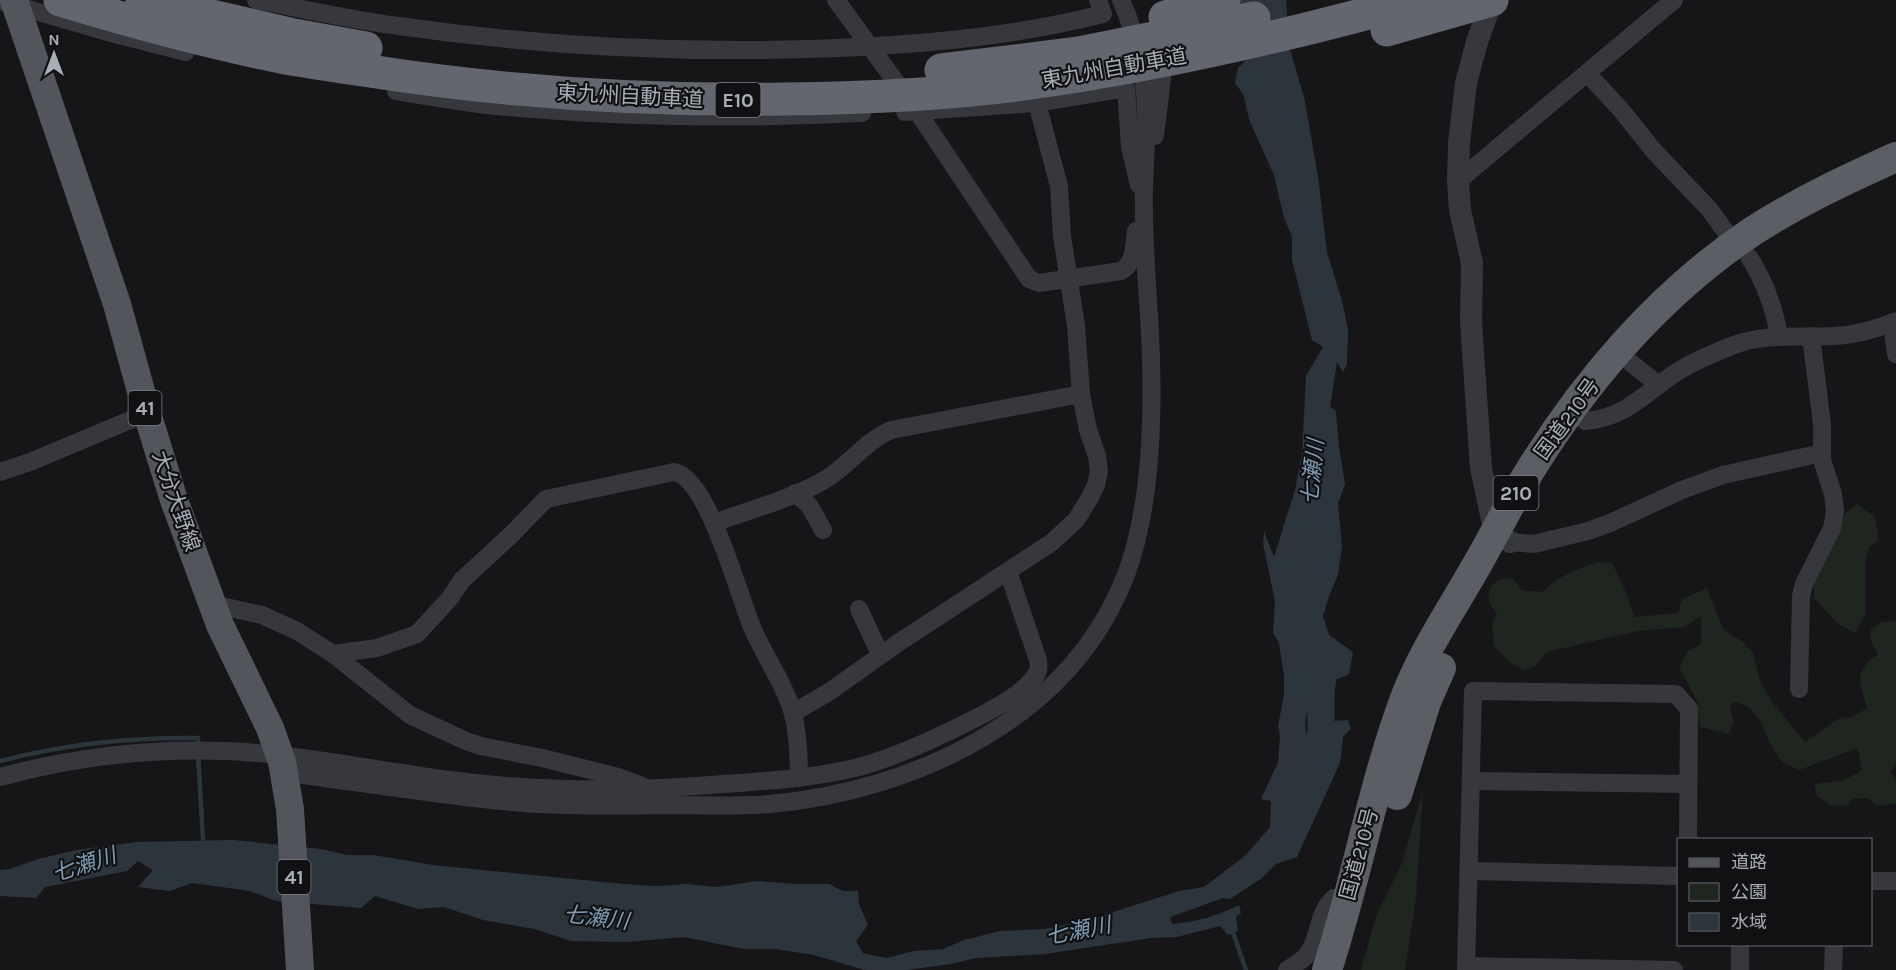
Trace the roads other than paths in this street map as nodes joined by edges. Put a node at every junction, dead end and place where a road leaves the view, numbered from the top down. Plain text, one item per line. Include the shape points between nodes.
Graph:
1 (60, 0) edge
2 (142, 0) edge
3 (256, 0) edge
4 (836, 0) edge
5 (1098, 0) edge
6 (1121, 0) edge
7 (1159, 0) edge
8 (1224, 0) edge
9 (1332, 0) edge
10 (1416, 0) edge
11 (1492, 0) edge
12 (1674, 0) edge
13 (10, 3) edge
14 (871, 46) junction
15 (1020, 61) junction
16 (1587, 73) junction
17 (910, 103) junction
18 (1037, 103) junction
19 (1146, 158) junction
20 (1896, 158) edge
21 (1896, 176) edge
22 (1458, 181) junction
23 (1142, 187) junction
24 (1742, 251) junction
25 (1069, 280) junction
26 (1894, 322) edge
27 (1779, 336) junction
28 (1811, 336) junction
29 (1896, 354) edge
30 (1631, 363) junction
31 (1659, 385) junction
32 (1081, 394) junction
33 (147, 413) junction
34 (1586, 421) junction
35 (1822, 453) junction
36 (0, 472) edge
37 (795, 493) junction
38 (714, 523) junction
39 (823, 530) dead end
40 (1502, 537) junction
41 (1008, 571) junction
42 (212, 604) junction
43 (859, 609) dead end
44 (878, 650) dead end
45 (333, 654) junction
46 (1799, 689) dead end
47 (793, 713) junction
48 (282, 763) junction
49 (0, 777) edge
50 (799, 778) junction
51 (1471, 781) junction
52 (1688, 784) junction
53 (650, 790) junction
54 (1688, 838) edge
55 (1469, 871) junction
56 (1677, 876) edge
57 (1872, 881) edge
58 (1896, 881) edge
59 (1347, 898) junction
60 (1740, 946) edge
61 (1834, 946) edge
62 (300, 958) edge
63 (1466, 968) edge
64 (1287, 970) edge
65 (1327, 970) edge
66 (1347, 970) edge
67 (1674, 970) edge
68 (1740, 970) edge
69 (1833, 970) edge

1 - 17 highway, 東九州自動車道 / E10, bridge via 284,57 418,79 626,98
2 - 15 highway, 東九州自動車道 / E10, bridge via 396,54 508,67 726,78 913,72
3 - 14 street via 397,26 581,46 744,51
4 - 14 street
5 - 14 street via 1103,14 1060,25
6 - 19 street via 1142,75
7 - 19 street via 1163,70 1160,111
8 - 15 highway, bridge
9 - 15 highway, 東九州自動車道 / E10, bridge via 1144,41
10 - 17 highway, 東九州自動車道 / E10, bridge via 1314,28 1149,64
11 - 17 highway, bridge via 1315,48 1233,63
11 - 22 street via 1466,83
12 - 16 street
13 - 17 street via 125,37 217,58 485,104 657,116 774,116
13 - 33 main road, 大分大野線 / 41 via 113,293
14 - 17 street
16 - 22 street
16 - 24 street
17 - 18 street
17 - 25 street via 1029,279 1039,283
18 - 23 street via 1126,88 1130,147
18 - 25 street via 1059,186
19 - 23 street
20 - 24 highway, 国道210号 / 210 via 1799,204
21 - 24 highway, 国道210号 / 210
22 - 40 street via 1472,263 1471,322 1480,468
23 - 25 street via 1129,266 1121,271
23 - 48 street via 1150,395 1146,487 1136,542 1116,598 1095,633 1050,687 1015,718 969,747 876,784 768,804 539,804 464,797
24 - 27 street via 1770,297
24 - 30 highway, 国道210号 / 210
24 - 40 highway, 国道210号 / 210 via 1665,303 1612,358 1552,436 1523,483
25 - 32 street
26 - 28 street via 1855,334
26 - 29 street
27 - 28 street
27 - 31 street via 1733,345 1681,369
28 - 35 street
30 - 31 street
30 - 34 highway, 国道210号 / 210
31 - 34 street via 1630,407
32 - 37 street via 891,430 869,441 848,464 828,478
32 - 41 street via 1099,464 1096,485 1068,529
33 - 36 street
33 - 42 main road, 大分大野線 / 41
34 - 40 highway, 国道210号 / 210 via 1549,478
35 - 40 street via 1723,475 1588,531 1534,544
35 - 46 street via 1835,511 1832,528 1801,596
37 - 38 street
37 - 39 street via 809,505
38 - 45 street via 694,488 674,472 546,499 462,580 417,634 377,648
38 - 47 street via 752,629
40 - 59 highway, 国道210号 / 210 via 1421,661 1389,746
40 - 66 highway, 国道210号 / 210 via 1426,702
41 - 47 street
41 - 50 street via 1038,660 1034,678 993,709 887,758
42 - 45 street via 274,620
42 - 48 main road, 大分大野線 / 41
43 - 44 street
45 - 53 street via 410,715 455,736 481,746 618,777
47 - 50 street
48 - 49 street via 223,751 110,754
48 - 53 street via 491,785
48 - 62 main road, 大分大野線 / 41 via 290,809
50 - 53 street
51 - 52 street
51 - 52 street via 1473,691 1676,694 1689,709
51 - 55 street
52 - 54 street
55 - 56 street
55 - 63 street
57 - 58 street
59 - 64 street via 1334,898 1325,906 1310,951
59 - 65 highway, 国道210号 / 210
60 - 68 street
61 - 69 street
63 - 67 street

